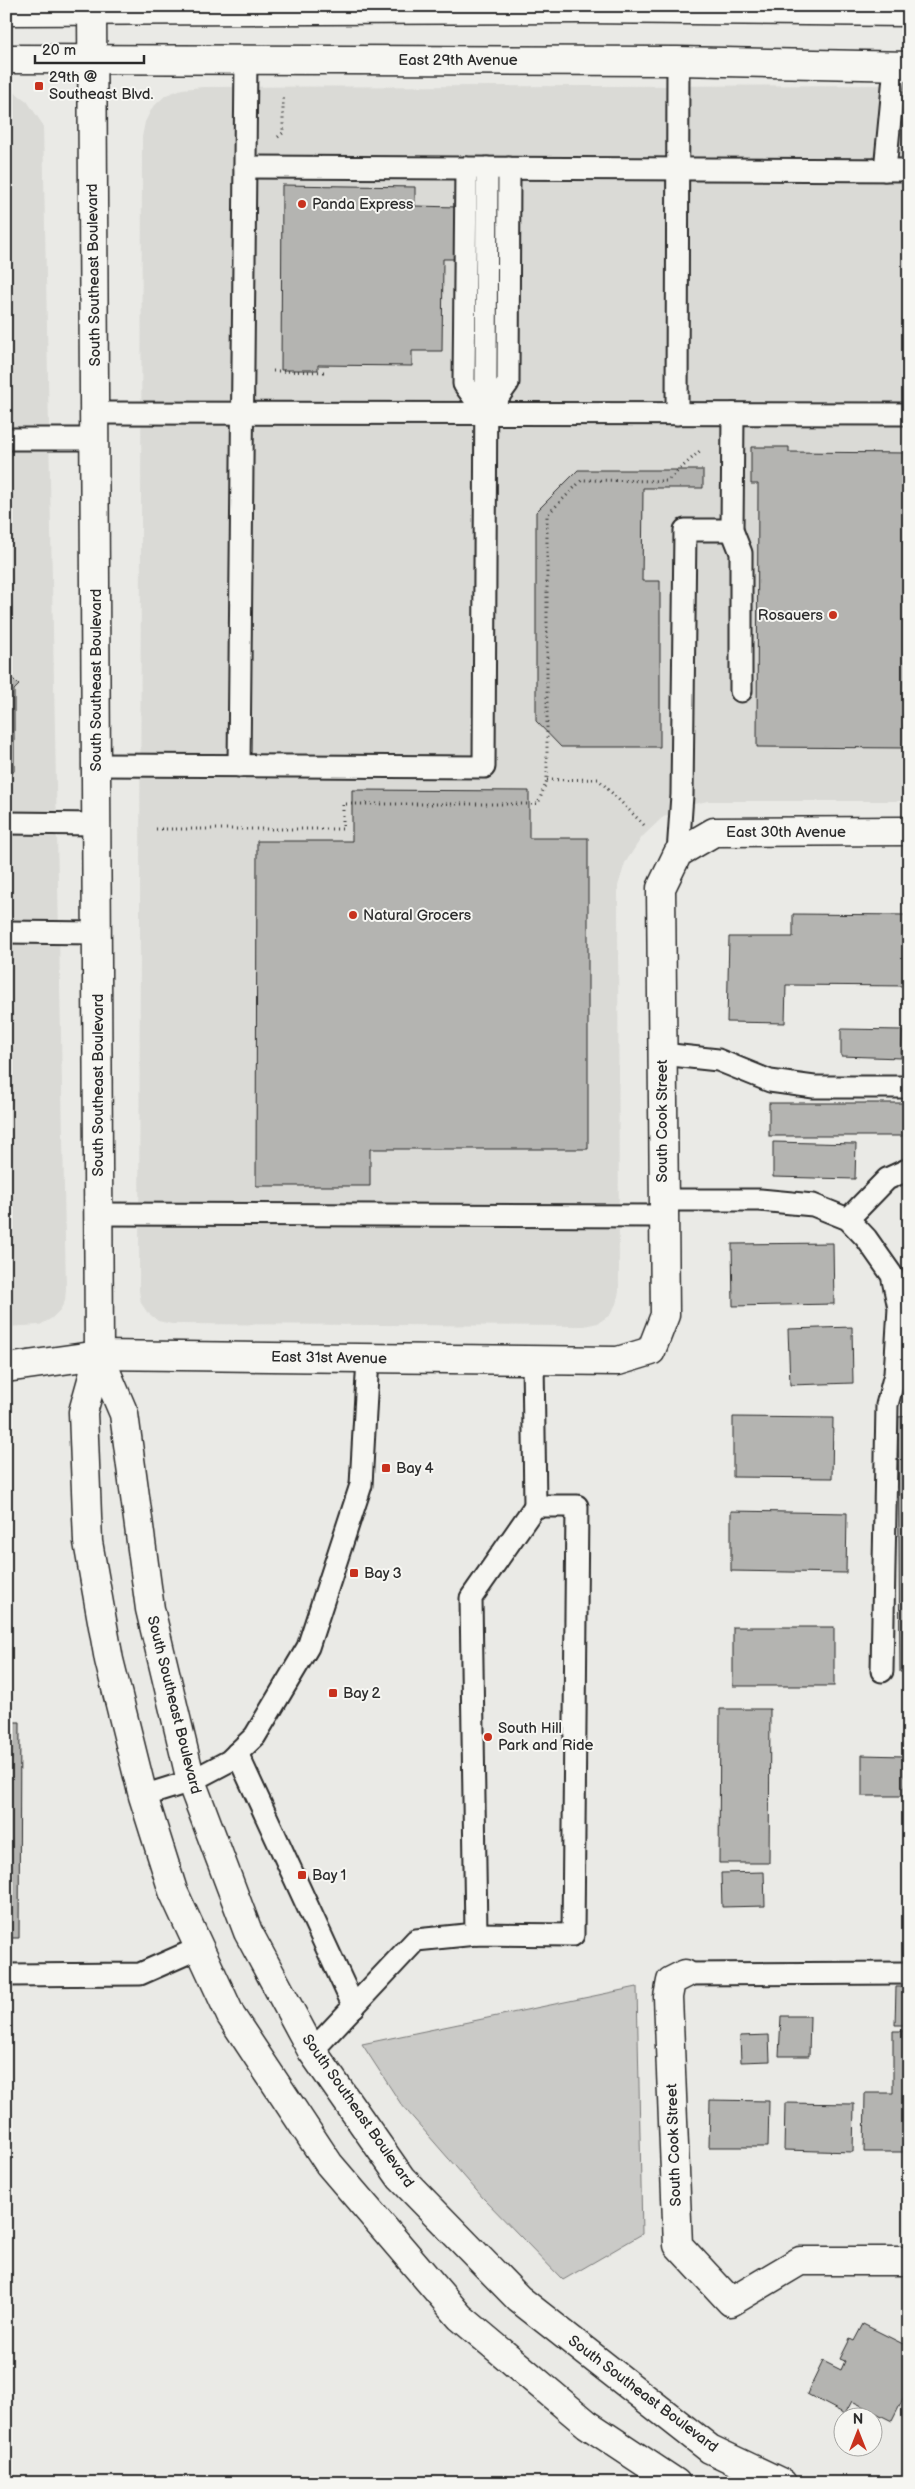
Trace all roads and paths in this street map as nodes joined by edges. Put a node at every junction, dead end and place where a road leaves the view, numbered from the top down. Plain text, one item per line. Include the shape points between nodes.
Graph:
1 (92, 8) edge
2 (6, 11) edge
3 (909, 12) edge
4 (92, 58) junction
5 (6, 59) edge
6 (246, 60) junction
7 (678, 61) junction
8 (902, 66) edge
9 (283, 95) dead end
10 (272, 142) dead end
11 (245, 166) junction
12 (476, 168) junction
13 (509, 168) junction
14 (676, 169) junction
15 (885, 170) junction
16 (909, 170) edge
17 (273, 362) dead end
18 (327, 372) dead end
19 (242, 413) junction
20 (486, 414) junction
21 (677, 414) junction
22 (733, 414) junction
23 (909, 414) edge
24 (95, 426) junction
25 (6, 439) edge
26 (707, 445) dead end
27 (732, 530) junction
28 (741, 691) dead end
29 (96, 765) junction
30 (240, 766) junction
31 (547, 780) junction
32 (6, 822) edge
33 (97, 824) junction
34 (646, 828) dead end
35 (156, 829) dead end
36 (909, 831) edge
37 (678, 853) junction
38 (6, 932) edge
39 (98, 932) junction
40 (662, 1054) junction
41 (909, 1087) edge
42 (909, 1169) edge
43 (662, 1208) junction
44 (99, 1214) junction
45 (848, 1219) junction
46 (650, 1351) joint
47 (99, 1355) junction
48 (368, 1358) junction
49 (534, 1360) junction
50 (902, 1360) edge
51 (6, 1368) edge
52 (535, 1506) junction
53 (882, 1671) dead end
54 (237, 1753) junction
55 (191, 1780) junction
56 (143, 1796) junction
57 (476, 1934) junction
58 (199, 1948) junction
59 (909, 1973) edge
60 (685, 1974) joint
61 (6, 1975) edge
62 (354, 2007) junction
63 (312, 2052) junction
64 (909, 2260) edge
65 (676, 2483) edge
66 (782, 2483) edge

1 - 2 main road
1 - 3 main road via 254,12 583,9
1 - 4 main road, South Southeast Boulevard
4 - 5 main road, East 29th Avenue
4 - 6 main road, East 29th Avenue
4 - 24 main road, South Southeast Boulevard
6 - 7 main road, East 29th Avenue
6 - 11 lane
7 - 8 main road, East 29th Avenue
7 - 14 lane
8 - 15 lane
9 - 10 path via 283,132
11 - 12 lane
11 - 19 lane
12 - 13 lane
12 - 20 lane
13 - 14 lane
13 - 20 lane via 508,383
14 - 15 lane
14 - 21 lane
15 - 16 lane
17 - 18 path via 273,372
19 - 20 lane
19 - 24 lane
19 - 30 lane
20 - 21 lane
20 - 30 lane via 484,767
21 - 22 lane
22 - 23 lane
22 - 27 lane
24 - 25 lane
24 - 29 main road, South Southeast Boulevard
26 - 31 path via 667,481 582,480 548,515
27 - 28 lane via 741,553
27 - 37 lane via 685,530 682,795
29 - 30 lane
29 - 33 main road, South Southeast Boulevard
31 - 34 path via 598,780
31 - 35 path via 538,804 342,804 342,829
32 - 33 lane
33 - 39 main road, South Southeast Boulevard
36 - 37 main road, East 30th Avenue via 714,832
37 - 40 main road, South Cook Street via 661,888
38 - 39 lane
39 - 44 main road, South Southeast Boulevard
40 - 41 lane via 718,1060 770,1081 814,1087
40 - 43 main road, South Cook Street
42 - 45 lane via 887,1179
43 - 44 lane
43 - 45 lane via 760,1200 813,1205
43 - 46 main road, South Cook Street via 665,1315
44 - 47 main road, South Southeast Boulevard
45 - 50 lane via 892,1275
46 - 49 main road, East 31st Avenue via 618,1361
47 - 48 main road, East 31st Avenue
47 - 51 main road, East 31st Avenue
47 - 55 main road, South Southeast Boulevard via 124,1414 150,1609
47 - 56 main road, South Southeast Boulevard via 83,1412 88,1542 109,1660
48 - 49 main road, East 31st Avenue
48 - 54 lane via 361,1485 308,1647 256,1736
49 - 52 lane
50 - 53 lane via 887,1404
52 - 57 lane via 471,1598
52 - 57 lane via 577,1506 573,1936
54 - 55 lane
54 - 62 lane
55 - 56 lane
55 - 63 main road, South Southeast Boulevard via 248,1932
56 - 58 main road, South Southeast Boulevard via 173,1891
57 - 62 lane via 416,1940
58 - 61 lane via 140,1974
58 - 65 main road, South Southeast Boulevard via 231,2016 329,2164 460,2317 587,2424
59 - 60 lane
60 - 64 main road, South Cook Street via 671,1981 668,1997 678,2245 731,2302 800,2261
62 - 63 lane
63 - 66 main road, South Southeast Boulevard via 401,2178 519,2299 710,2449

